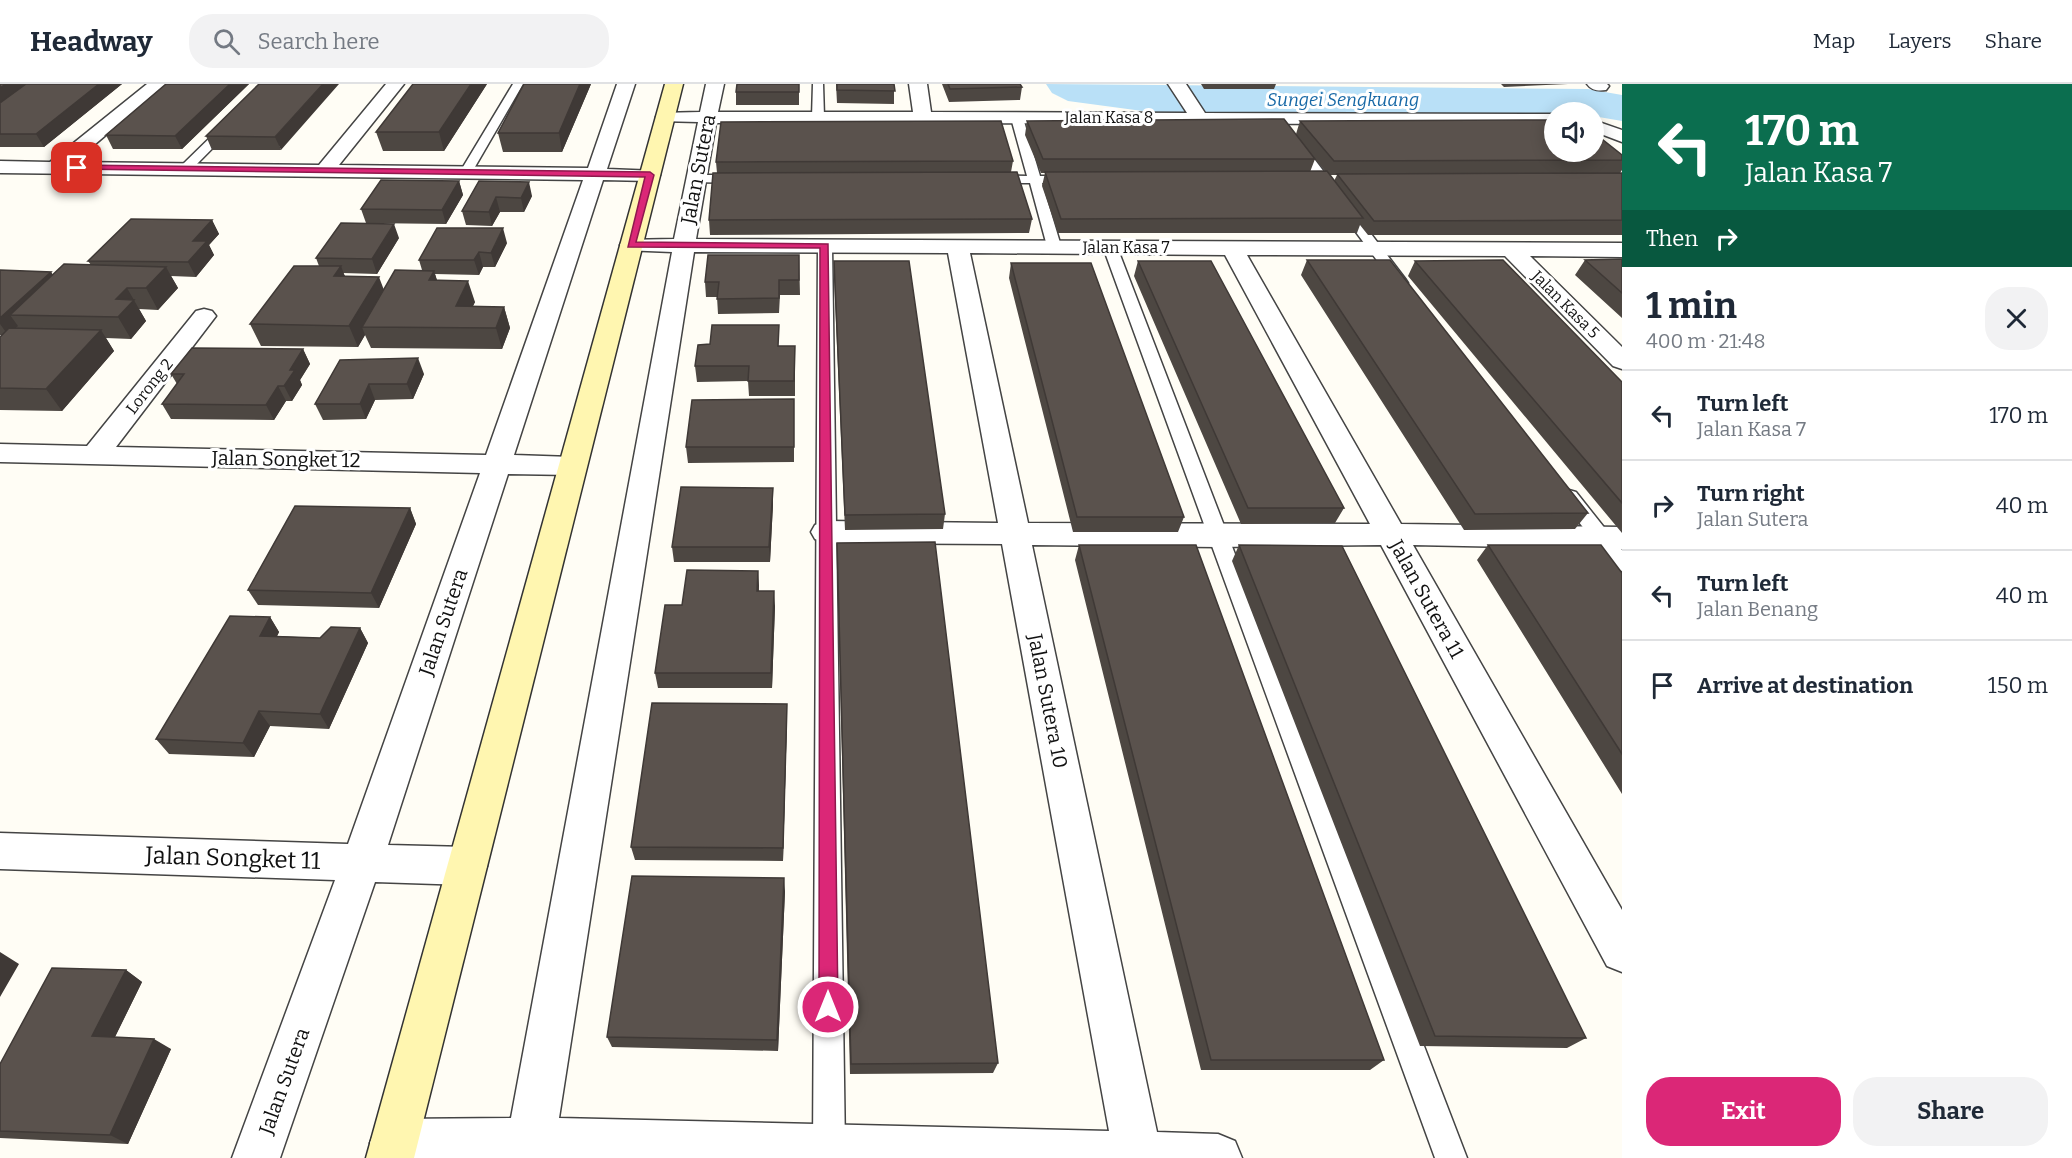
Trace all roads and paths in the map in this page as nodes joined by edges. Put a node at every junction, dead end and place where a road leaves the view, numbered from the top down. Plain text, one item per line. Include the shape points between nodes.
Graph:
1 (157, 84) edge
2 (271, 84) edge
3 (394, 84) edge
4 (518, 84) edge
5 (626, 84) edge
6 (674, 84) edge
7 (715, 84) edge
8 (818, 84) edge
9 (918, 84) edge
10 (1177, 84) edge
11 (1195, 112) junction
12 (709, 116) junction
13 (665, 117) junction
14 (818, 117) junction
15 (924, 117) junction
16 (1276, 117) junction
17 (1017, 118) junction
18 (1544, 119) edge
19 (1604, 129) edge
20 (1622, 136) edge
21 (0, 166) edge
22 (56, 167) junction
23 (185, 169) junction
24 (324, 171) junction
25 (466, 172) junction
26 (595, 174) junction
27 (650, 175) junction
28 (695, 179) junction
29 (753, 179) edge
30 (976, 179) edge
31 (1035, 179) junction
32 (1081, 180) edge
33 (631, 245) junction
34 (683, 245) junction
35 (825, 246) junction
36 (958, 246) junction
37 (1054, 246) junction
38 (1110, 247) junction
39 (1232, 247) junction
40 (1373, 248) junction
41 (1509, 248) junction
42 (1622, 250) edge
43 (1410, 294) edge
44 (204, 316) dead end
45 (1622, 361) edge
46 (0, 453) edge
47 (95, 455) junction
48 (497, 464) junction
49 (573, 466) junction
50 (1558, 482) edge
51 (826, 532) junction
52 (1015, 532) junction
53 (1391, 534) junction
54 (1218, 536) junction
55 (1612, 538) edge
56 (1622, 564) edge
57 (0, 851) edge
58 (362, 862) junction
59 (467, 866) junction
60 (1622, 951) edge
61 (531, 1142) junction
62 (829, 1149) junction
63 (392, 1151) edge
64 (1138, 1156) junction
65 (256, 1158) edge
66 (1218, 1158) edge
67 (1451, 1158) edge

1 - 22 street
2 - 23 lane
3 - 24 street
4 - 25 lane
5 - 26 street, Jalan Sutera
6 - 13 street
7 - 12 street, Jalan Sutera
8 - 14 lane
9 - 15 street
10 - 11 street
11 - 16 street, Jalan Kasa 8
11 - 17 street, Jalan Kasa 8
12 - 13 street, Jalan Kasa 8
12 - 14 street, Jalan Kasa 8
12 - 28 street, Jalan Sutera
13 - 27 street
14 - 15 street, Jalan Kasa 8
15 - 17 street, Jalan Kasa 8
16 - 18 street, Jalan Kasa 8
16 - 40 lane
17 - 31 lane
19 - 20 street
21 - 22 street
22 - 23 street
23 - 24 street
24 - 25 street
25 - 26 street
26 - 27 street
26 - 48 street, Jalan Sutera
27 - 33 street
28 - 29 lane
28 - 34 street, Jalan Sutera
30 - 31 lane
31 - 32 lane
31 - 37 lane
33 - 34 street, Jalan Kasa 7
33 - 49 street
34 - 35 street, Jalan Kasa 7
34 - 61 street, Jalan Sutera
35 - 36 street, Jalan Kasa 7
35 - 51 lane
36 - 37 street, Jalan Kasa 7
36 - 52 street, Jalan Sutera 10
37 - 38 street, Jalan Kasa 7
38 - 39 street, Jalan Kasa 7
38 - 54 lane
39 - 40 street, Jalan Kasa 7
39 - 53 street, Jalan Sutera 11
40 - 41 street, Jalan Kasa 7
40 - 43 lane
41 - 42 street, Jalan Kasa 7
41 - 45 street, Jalan Kasa 5
44 - 47 street, Lorong 2
46 - 47 street, Jalan Songket 12
47 - 48 street, Jalan Songket 12
48 - 49 street, Jalan Songket 12
48 - 58 street, Jalan Sutera
49 - 59 street
50 - 55 lane
51 - 52 street
51 - 62 lane
52 - 54 street
52 - 64 street, Jalan Sutera 10
53 - 54 street
53 - 55 street
53 - 60 street, Jalan Sutera 11
54 - 67 lane
55 - 56 lane
57 - 58 street, Jalan Songket 11
58 - 59 street, Jalan Songket 11
58 - 65 street, Jalan Sutera
59 - 63 street
61 - 62 street
61 - 63 street
62 - 64 street
64 - 66 street

